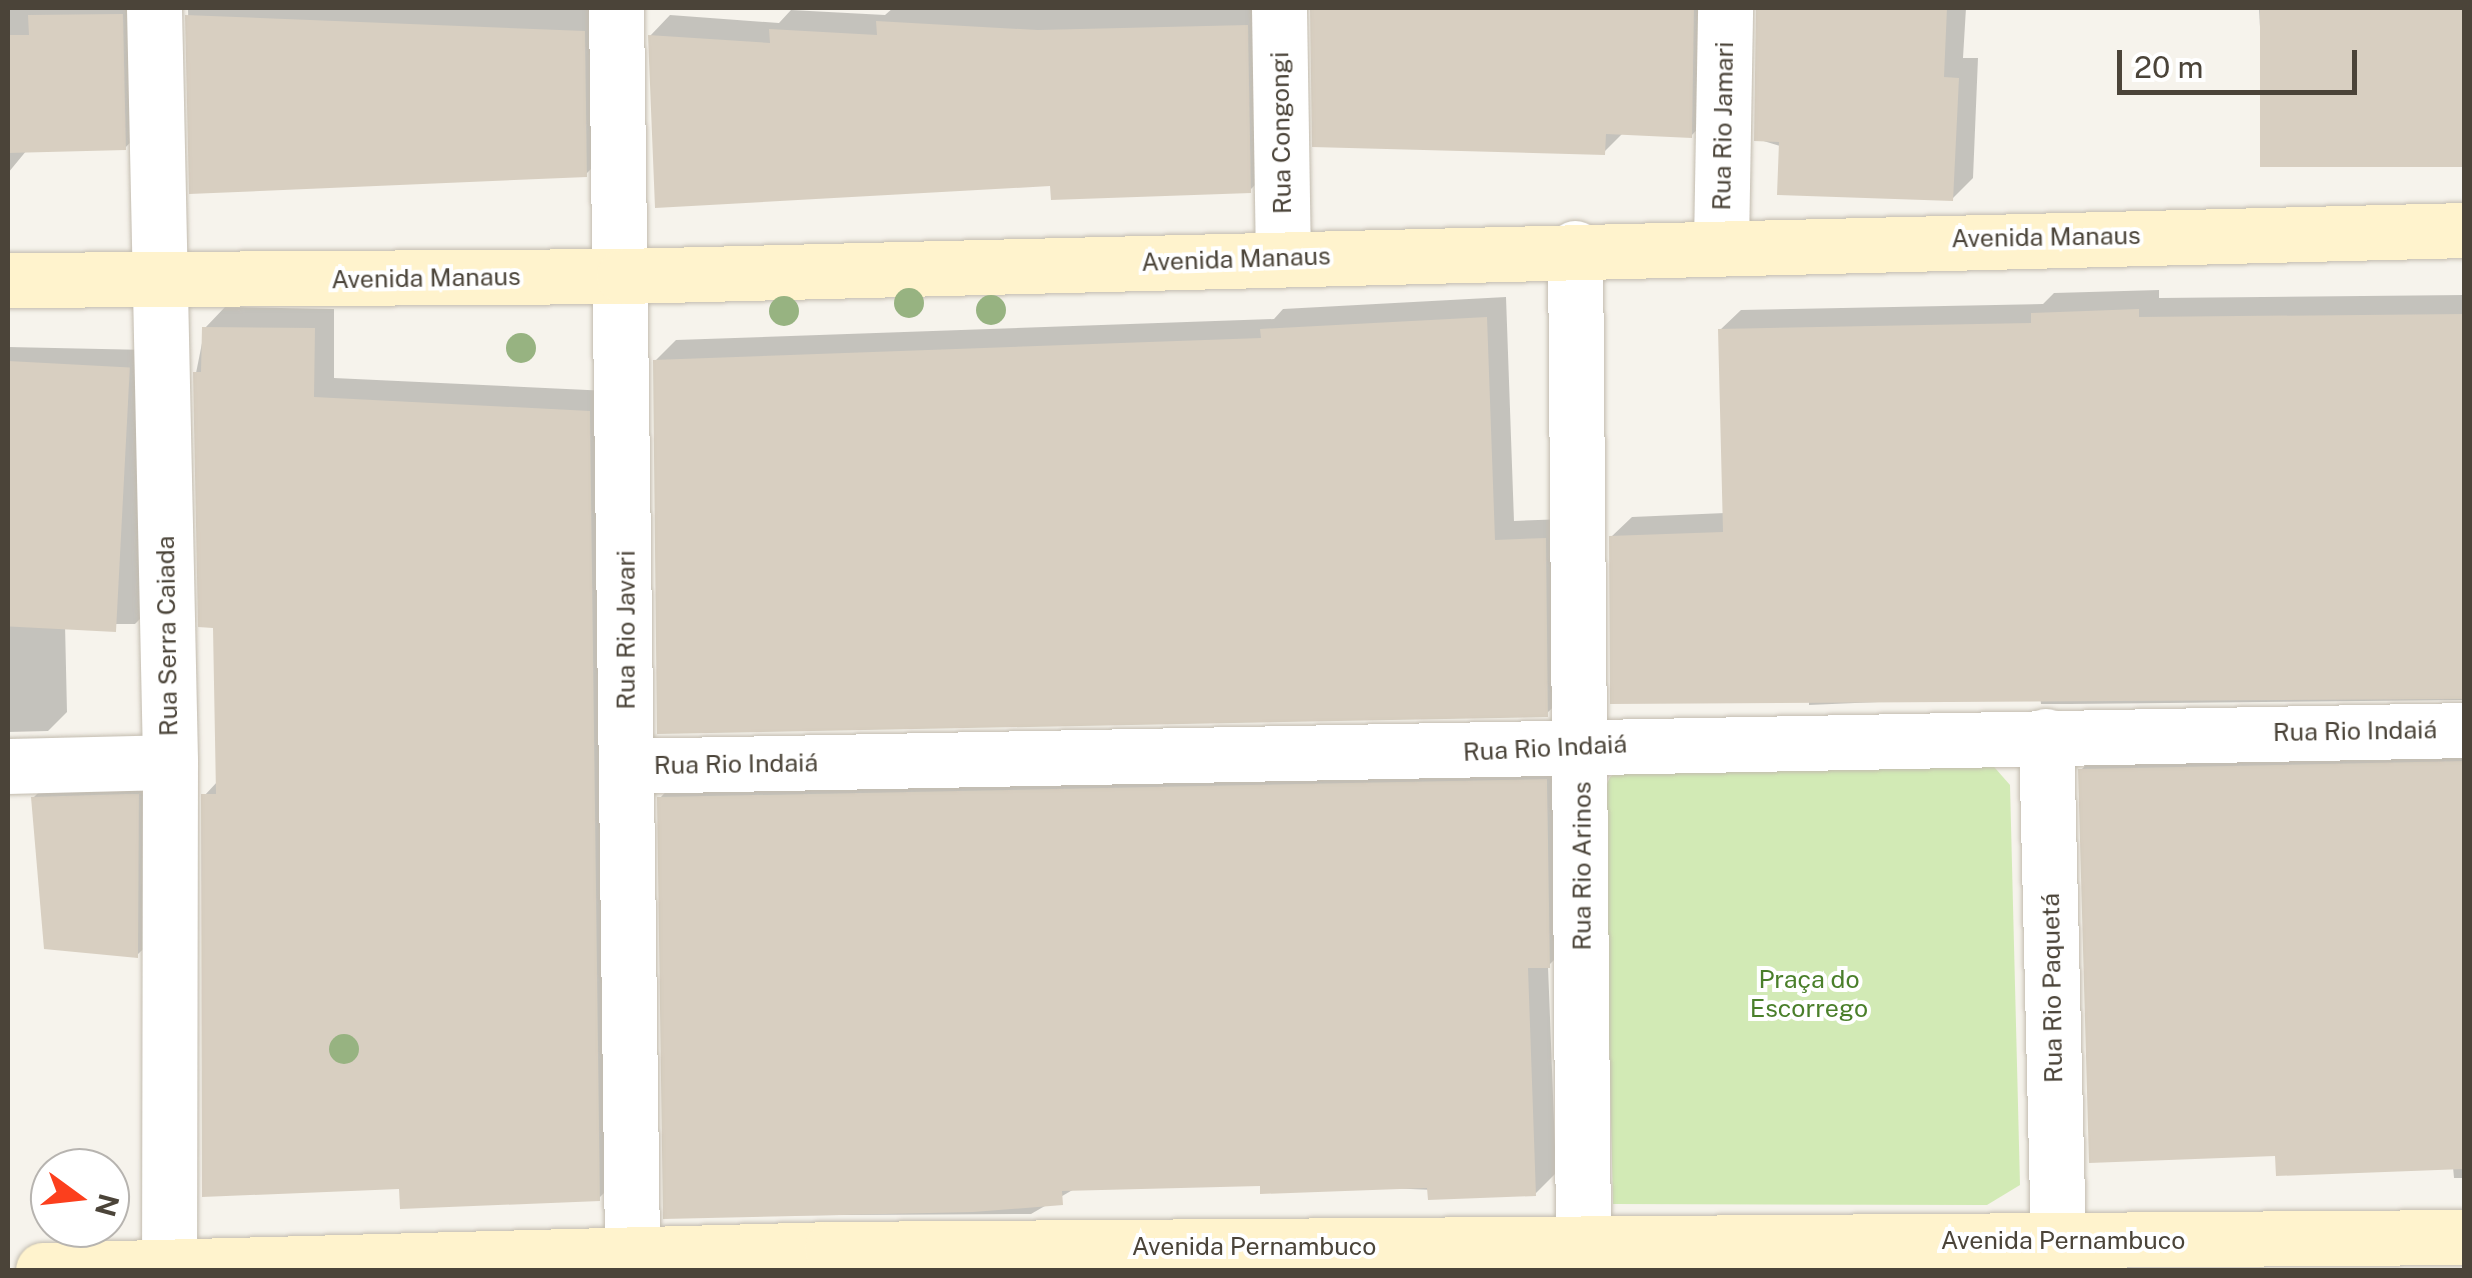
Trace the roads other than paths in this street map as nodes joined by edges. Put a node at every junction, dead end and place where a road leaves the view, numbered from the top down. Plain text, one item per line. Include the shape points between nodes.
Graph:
1 (154, 8) edge
2 (616, 8) edge
3 (1279, 8) edge
4 (1725, 8) edge
5 (2464, 230) edge
6 (1721, 244) junction
7 (1575, 248) junction
8 (1283, 258) junction
9 (624, 276) junction
10 (8, 280) edge
11 (158, 281) junction
12 (2464, 730) edge
13 (2046, 736) junction
14 (1582, 744) junction
15 (170, 762) junction
16 (8, 766) edge
17 (626, 766) junction
18 (2464, 1236) edge
19 (2058, 1240) junction
20 (1583, 1243) junction
21 (632, 1252) junction
22 (832, 1260) edge
23 (484, 1262) edge
24 (169, 1265) junction
25 (43, 1270) edge

1 - 11 street, Rua Serra Caiada
2 - 9 street, Rua Rio Javari
3 - 8 street, Rua Congongi
4 - 6 street, Rua Rio Jamari
5 - 6 main road, Avenida Manaus
6 - 7 main road, Avenida Manaus
7 - 8 main road, Avenida Manaus
7 - 14 street, Rua Rio Arinos
8 - 9 main road, Avenida Manaus
9 - 11 main road, Avenida Manaus
9 - 17 street, Rua Rio Javari
10 - 11 main road, Avenida Manaus
11 - 15 street, Rua Serra Caiada
12 - 13 street, Rua Rio Indaiá
13 - 14 street, Rua Rio Indaiá
13 - 19 street, Rua Rio Paquetá
14 - 17 street, Rua Rio Indaiá
14 - 20 street, Rua Rio Arinos
15 - 16 street
15 - 24 street, Rua Serra Caiada
17 - 21 street, Rua Rio Javari
18 - 19 main road, Avenida Pernambuco
19 - 20 main road, Avenida Pernambuco
20 - 22 main road, Avenida Pernambuco
21 - 22 main road, Avenida Pernambuco
21 - 23 main road, Avenida Pernambuco
23 - 24 main road, Avenida Pernambuco
24 - 25 main road, Avenida Pernambuco

